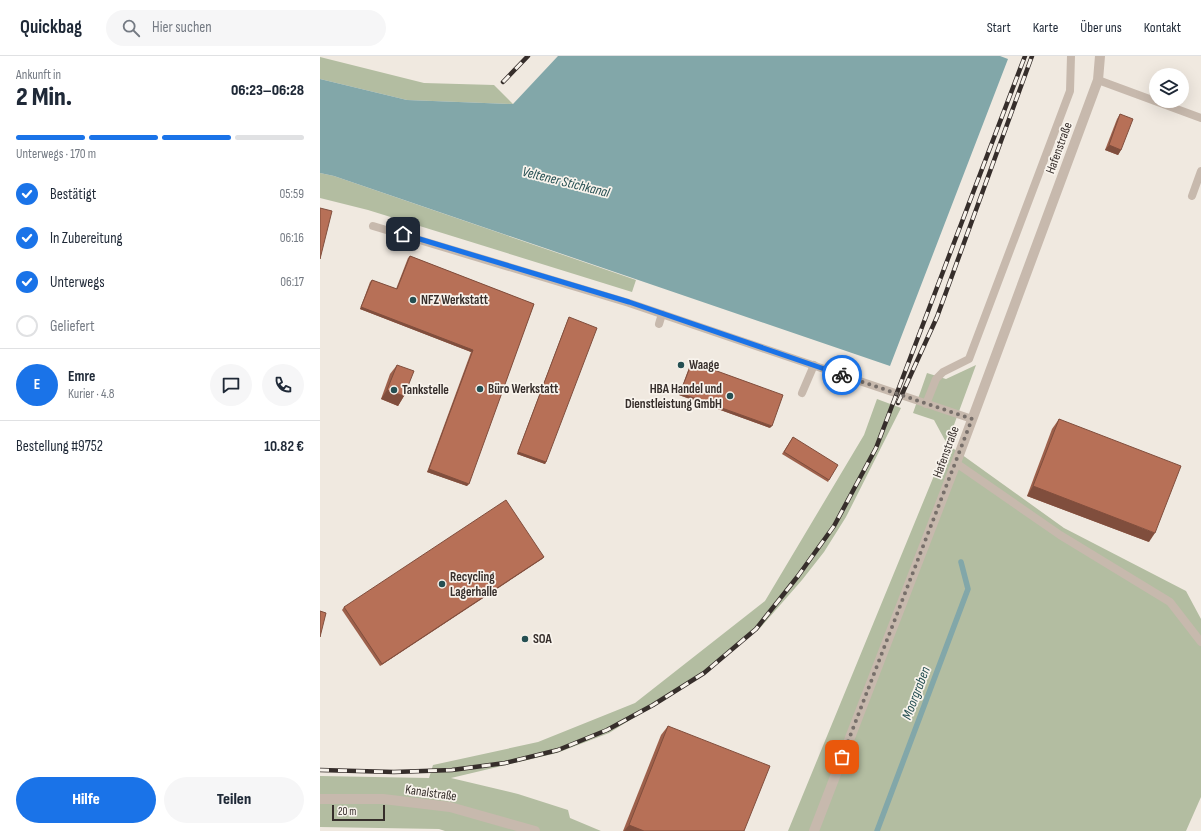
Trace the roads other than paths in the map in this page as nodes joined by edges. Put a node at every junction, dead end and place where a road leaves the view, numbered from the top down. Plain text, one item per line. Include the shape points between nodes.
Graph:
1 (1071, 56) edge
2 (1100, 56) edge
3 (1098, 80) junction
4 (1201, 118) edge
5 (1201, 171) edge
6 (1192, 196) dead end
7 (374, 226) dead end
8 (662, 314) junction
9 (659, 324) dead end
10 (814, 365) junction
11 (802, 393) dead end
12 (922, 402) junction
13 (972, 419) junction
14 (956, 463) junction
15 (1201, 642) edge
16 (320, 799) edge
17 (514, 828) edge
18 (535, 831) edge
19 (814, 831) edge

1 - 12 lane via 1070,91 969,359 943,372
2 - 3 street, Hafenstraße
3 - 4 lane
3 - 13 street, Hafenstraße
5 - 6 lane
7 - 8 lane
8 - 9 lane
8 - 10 lane
10 - 11 lane
10 - 12 lane
12 - 13 lane
13 - 14 street, Hafenstraße
14 - 15 lane via 1060,535 1170,602
14 - 19 street, Hafenstraße
16 - 17 street, Kanalstraße via 383,799 450,807
17 - 18 street, Kanalstraße

